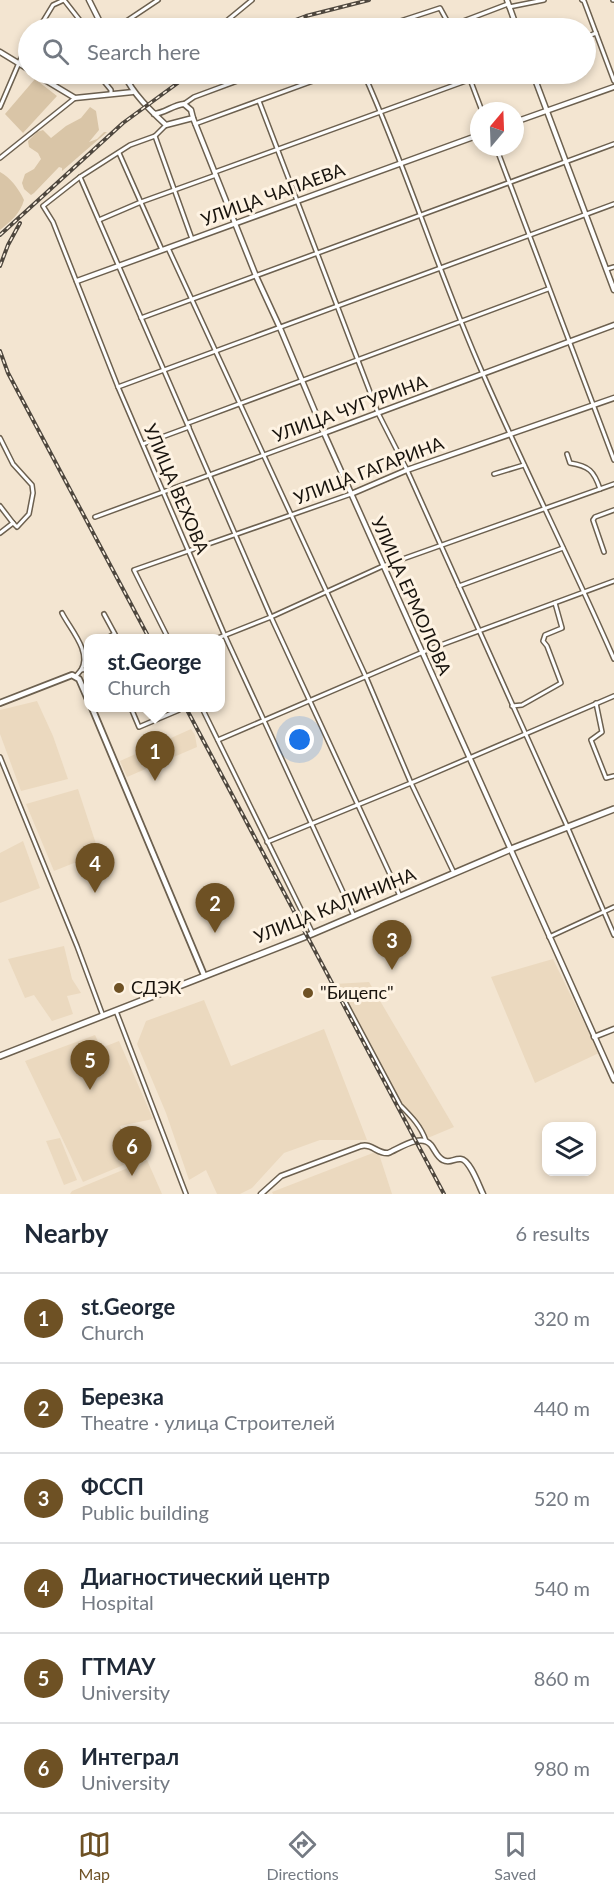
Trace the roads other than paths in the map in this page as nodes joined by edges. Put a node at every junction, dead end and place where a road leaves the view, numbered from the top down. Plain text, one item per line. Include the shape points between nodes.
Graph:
1 (64, 0) edge
2 (89, 0) edge
3 (159, 0) edge
4 (252, 0) edge
5 (544, 0) edge
6 (584, 0) edge
7 (508, 4) edge
8 (45, 18) edge
9 (78, 18) edge
10 (98, 18) edge
11 (131, 18) edge
12 (230, 18) edge
13 (410, 18) edge
14 (445, 18) edge
15 (474, 18) edge
16 (591, 18) edge
17 (596, 33) edge
18 (0, 52) edge
19 (18, 63) edge
20 (18, 66) edge
21 (614, 81) edge
22 (52, 84) edge
23 (106, 84) edge
24 (129, 84) edge
25 (229, 84) edge
26 (305, 84) edge
27 (368, 84) edge
28 (457, 84) edge
29 (472, 84) edge
30 (537, 84) edge
31 (614, 87) edge
32 (134, 92) junction
33 (111, 93) junction
34 (75, 98) junction
35 (259, 101) junction
36 (479, 102) edge
37 (184, 105) junction
38 (0, 107) edge
39 (547, 111) junction
40 (381, 112) junction
41 (154, 114) junction
42 (193, 118) junction
43 (524, 120) edge
44 (195, 124) junction
45 (166, 125) junction
46 (155, 136) junction
47 (470, 138) edge
48 (614, 144) edge
49 (278, 149) junction
50 (118, 153) junction
51 (499, 156) edge
52 (0, 158) edge
53 (566, 162) junction
54 (400, 164) junction
55 (216, 173) junction
56 (80, 177) junction
57 (509, 183) junction
58 (175, 190) junction
59 (297, 200) junction
60 (141, 202) junction
61 (614, 204) edge
62 (585, 214) junction
63 (420, 216) junction
64 (99, 220) junction
65 (236, 224) junction
66 (529, 235) junction
67 (192, 239) junction
68 (168, 248) junction
69 (162, 250) junction
70 (317, 253) junction
71 (120, 267) junction
72 (614, 267) edge
73 (439, 268) junction
74 (607, 269) junction
75 (256, 276) junction
76 (77, 281) junction
77 (548, 289) junction
78 (614, 290) edge
79 (191, 299) junction
80 (338, 306) junction
81 (141, 318) junction
82 (461, 321) junction
83 (614, 326) edge
84 (280, 328) junction
85 (570, 342) junction
86 (216, 351) junction
87 (358, 360) junction
88 (165, 371) junction
89 (483, 374) junction
90 (301, 382) junction
91 (118, 387) junction
92 (614, 398) edge
93 (240, 404) junction
94 (594, 405) junction
95 (378, 413) junction
96 (188, 425) junction
97 (324, 434) junction
98 (511, 434) junction
99 (0, 438) edge
100 (142, 444) junction
101 (567, 454) dead end
102 (263, 455) junction
103 (614, 460) edge
104 (525, 465) junction
105 (407, 470) junction
106 (494, 474) dead end
107 (210, 475) junction
108 (614, 484) edge
109 (600, 489) junction
110 (163, 492) junction
111 (351, 494) junction
112 (0, 506) edge
113 (544, 509) junction
114 (614, 510) edge
115 (291, 515) junction
116 (95, 517) dead end
117 (13, 523) junction
118 (0, 533) edge
119 (236, 534) junction
120 (441, 545) junction
121 (563, 548) junction
122 (188, 551) junction
123 (604, 552) dead end
124 (383, 566) junction
125 (614, 581) edge
126 (459, 586) junction
127 (326, 592) junction
128 (585, 592) junction
129 (555, 603) junction
130 (62, 614) dead end
131 (104, 614) dead end
132 (271, 617) junction
133 (479, 630) junction
134 (114, 634) edge
135 (166, 634) edge
136 (224, 634) edge
137 (225, 636) joint
138 (84, 651) edge
139 (422, 652) junction
140 (614, 659) edge
141 (84, 665) edge
142 (81, 670) junction
143 (84, 670) edge
144 (76, 676) junction
145 (366, 677) junction
146 (84, 690) edge
147 (614, 696) edge
148 (311, 701) junction
149 (0, 703) edge
150 (596, 703) junction
151 (513, 706) junction
152 (94, 712) edge
153 (133, 712) edge
154 (174, 712) edge
155 (204, 712) edge
156 (263, 720) junction
157 (524, 733) junction
158 (218, 740) junction
159 (0, 757) edge
160 (470, 757) junction
161 (614, 776) edge
162 (411, 783) junction
163 (357, 805) junction
164 (614, 808) edge
165 (311, 825) junction
166 (567, 826) junction
167 (267, 842) junction
168 (511, 849) junction
169 (454, 873) junction
170 (400, 897) junction
171 (614, 907) edge
172 (604, 912) junction
173 (354, 916) junction
174 (313, 934) junction
175 (614, 935) edge
176 (549, 937) junction
177 (204, 975) junction
178 (343, 998) dead end
179 (116, 1011) junction
180 (103, 1016) junction
181 (614, 1029) edge
182 (594, 1037) junction
183 (0, 1056) edge
184 (614, 1080) edge
185 (426, 1141) junction
186 (264, 1193) edge
187 (186, 1194) edge
188 (483, 1194) edge

1 - 8 street via 53,5
1 - 9 street
2 - 10 street
3 - 11 street
4 - 12 street
5 - 7 street
6 - 16 street
7 - 15 street
13 - 14 street via 440,8
17 - 21 street
18 - 19 street
20 - 38 street
22 - 34 street
23 - 33 street
24 - 32 street
25 - 37 street via 194,97
26 - 35 street
27 - 40 street
28 - 40 street
29 - 36 street
30 - 39 street
31 - 39 street
32 - 33 street
32 - 41 street
33 - 34 street
34 - 52 street
35 - 44 street
35 - 49 street
37 - 41 street
37 - 42 street, УЛИЦА ЕРМОЛОВА
39 - 43 street
39 - 53 street
40 - 49 street
40 - 54 street
41 - 45 street
42 - 44 street, УЛИЦА ЕРМОЛОВА
42 - 45 street
44 - 55 street, УЛИЦА ЕРМОЛОВА
45 - 46 street, УЛИЦА ВЕХОВА
46 - 50 street, УЛИЦА ВЕХОВА
46 - 58 street
47 - 54 street, УЛИЦА ЧАПАЕВА
48 - 53 street
49 - 55 street
49 - 59 street
50 - 56 street, УЛИЦА ВЕХОВА
50 - 60 street
51 - 57 street
53 - 57 street
53 - 62 street
54 - 59 street, УЛИЦА ЧАПАЕВА
54 - 63 street
55 - 58 street
55 - 65 street, УЛИЦА ЕРМОЛОВА
56 - 64 street
56 - 76 street, УЛИЦА ВЕХОВА via 43,206
57 - 63 street
57 - 66 street
58 - 60 street
58 - 67 street
59 - 65 street, УЛИЦА ЧАПАЕВА
59 - 70 street
60 - 64 street
60 - 69 street
61 - 62 street
62 - 66 street
62 - 74 street
63 - 70 street
63 - 73 street
64 - 71 street
65 - 67 street, УЛИЦА ЧАПАЕВА
65 - 75 street, УЛИЦА ЕРМОЛОВА
66 - 73 street
66 - 77 street
67 - 68 street, УЛИЦА ЧАПАЕВА
68 - 69 street, УЛИЦА ЧАПАЕВА
68 - 79 street
69 - 71 street, УЛИЦА ЧАПАЕВА
70 - 75 street
70 - 80 street
71 - 76 street, УЛИЦА ЧАПАЕВА
71 - 81 street
72 - 74 street
73 - 80 street
73 - 82 street
74 - 78 street
75 - 79 street
75 - 84 street, УЛИЦА ЕРМОЛОВА
76 - 91 street, УЛИЦА ВЕХОВА
77 - 82 street
77 - 85 street
79 - 81 street
79 - 86 street
80 - 84 street
80 - 87 street
81 - 88 street
82 - 87 street
82 - 89 street
83 - 85 street, УЛИЦА ЧУГУРИНА
84 - 86 street
84 - 90 street, УЛИЦА ЕРМОЛОВА
85 - 89 street, УЛИЦА ЧУГУРИНА
85 - 94 street
86 - 88 street
86 - 93 street
87 - 90 street
87 - 95 street
88 - 91 street
88 - 96 street
89 - 95 street, УЛИЦА ЧУГУРИНА
89 - 98 street
90 - 93 street
90 - 97 street, УЛИЦА ЕРМОЛОВА
91 - 100 street, УЛИЦА ВЕХОВА
92 - 94 street, УЛИЦА ГАГАРИНА
93 - 96 street
93 - 102 street
94 - 98 street, УЛИЦА ГАГАРИНА
94 - 103 street
95 - 97 street, УЛИЦА ЧУГУРИНА
95 - 105 street
96 - 100 street
96 - 107 street
97 - 102 street, УЛИЦА ЧУГУРИНА
97 - 111 street, УЛИЦА ЕРМОЛОВА
98 - 104 street
98 - 105 street, УЛИЦА ГАГАРИНА
99 - 117 street via 14,464 32,485 29,514 16,527
100 - 110 street, УЛИЦА ВЕХОВА
101 - 109 street via 570,463 591,470
102 - 107 street, УЛИЦА ЧУГУРИНА
102 - 115 street
104 - 106 street
104 - 113 street
105 - 111 street, УЛИЦА ГАГАРИНА
105 - 120 street
107 - 110 street, УЛИЦА ЧУГУРИНА
107 - 119 street
108 - 109 street
109 - 113 street
110 - 116 street, УЛИЦА ЧУГУРИНА
110 - 122 street, УЛИЦА ВЕХОВА
111 - 115 street, УЛИЦА ГАГАРИНА
111 - 124 street, УЛИЦА ЕРМОЛОВА
112 - 117 street
113 - 120 street
113 - 121 street
114 - 123 street via 593,520
115 - 119 street, УЛИЦА ГАГАРИНА
115 - 127 street
117 - 118 street
119 - 122 street, УЛИЦА ГАГАРИНА
119 - 132 street
120 - 124 street
120 - 126 street
121 - 126 street
121 - 128 street
122 - 135 street, УЛИЦА ГАГАРИНА via 134,570
122 - 136 street, УЛИЦА ВЕХОВА
124 - 127 street
124 - 139 street, УЛИЦА ЕРМОЛОВА
125 - 128 street
126 - 133 street
127 - 132 street
127 - 145 street
128 - 129 street
128 - 140 street
129 - 133 street
129 - 151 street via 562,628 545,635 543,641 561,683
130 - 138 street
131 - 134 street
132 - 137 street
132 - 148 street
133 - 139 street
133 - 151 street
137 - 156 street, УЛИЦА ВЕХОВА
139 - 145 street
139 - 160 street, УЛИЦА ЕРМОЛОВА
141 - 142 street
142 - 143 street
142 - 144 street
144 - 146 main road
144 - 149 main road
145 - 148 street
145 - 162 street
147 - 150 street
148 - 156 street
148 - 163 street
150 - 157 street
150 - 161 street via 603,732 591,740 606,778
151 - 157 street
152 - 177 main road
153 - 154 street via 139,727
155 - 158 street
156 - 158 street
156 - 165 street, УЛИЦА ВЕХОВА
157 - 160 street
157 - 166 street
158 - 167 street
159 - 180 street
160 - 162 street
160 - 168 street, УЛИЦА ЕРМОЛОВА
162 - 163 street
162 - 169 street
163 - 165 street
163 - 170 street
164 - 166 main road, УЛИЦА КАЛИНИНА
165 - 167 street
165 - 173 street, УЛИЦА ВЕХОВА
166 - 168 main road, УЛИЦА КАЛИНИНА
166 - 172 street
167 - 174 street
168 - 169 main road, УЛИЦА КАЛИНИНА
168 - 176 street, УЛИЦА ЕРМОЛОВА
169 - 170 main road, УЛИЦА КАЛИНИНА
170 - 173 main road, УЛИЦА КАЛИНИНА
171 - 172 street
172 - 175 street
172 - 176 street
173 - 174 main road, УЛИЦА КАЛИНИНА
174 - 177 main road, УЛИЦА КАЛИНИНА
176 - 182 street, УЛИЦА ЕРМОЛОВА
177 - 179 main road, УЛИЦА КАЛИНИНА
178 - 185 street via 400,1105
179 - 180 main road, УЛИЦА КАЛИНИНА
179 - 187 street
180 - 183 main road, УЛИЦА КАЛИНИНА
181 - 182 street
182 - 184 street, УЛИЦА ЕРМОЛОВА
185 - 186 street via 383,1154 365,1145 281,1176
185 - 188 street via 443,1161 464,1159

